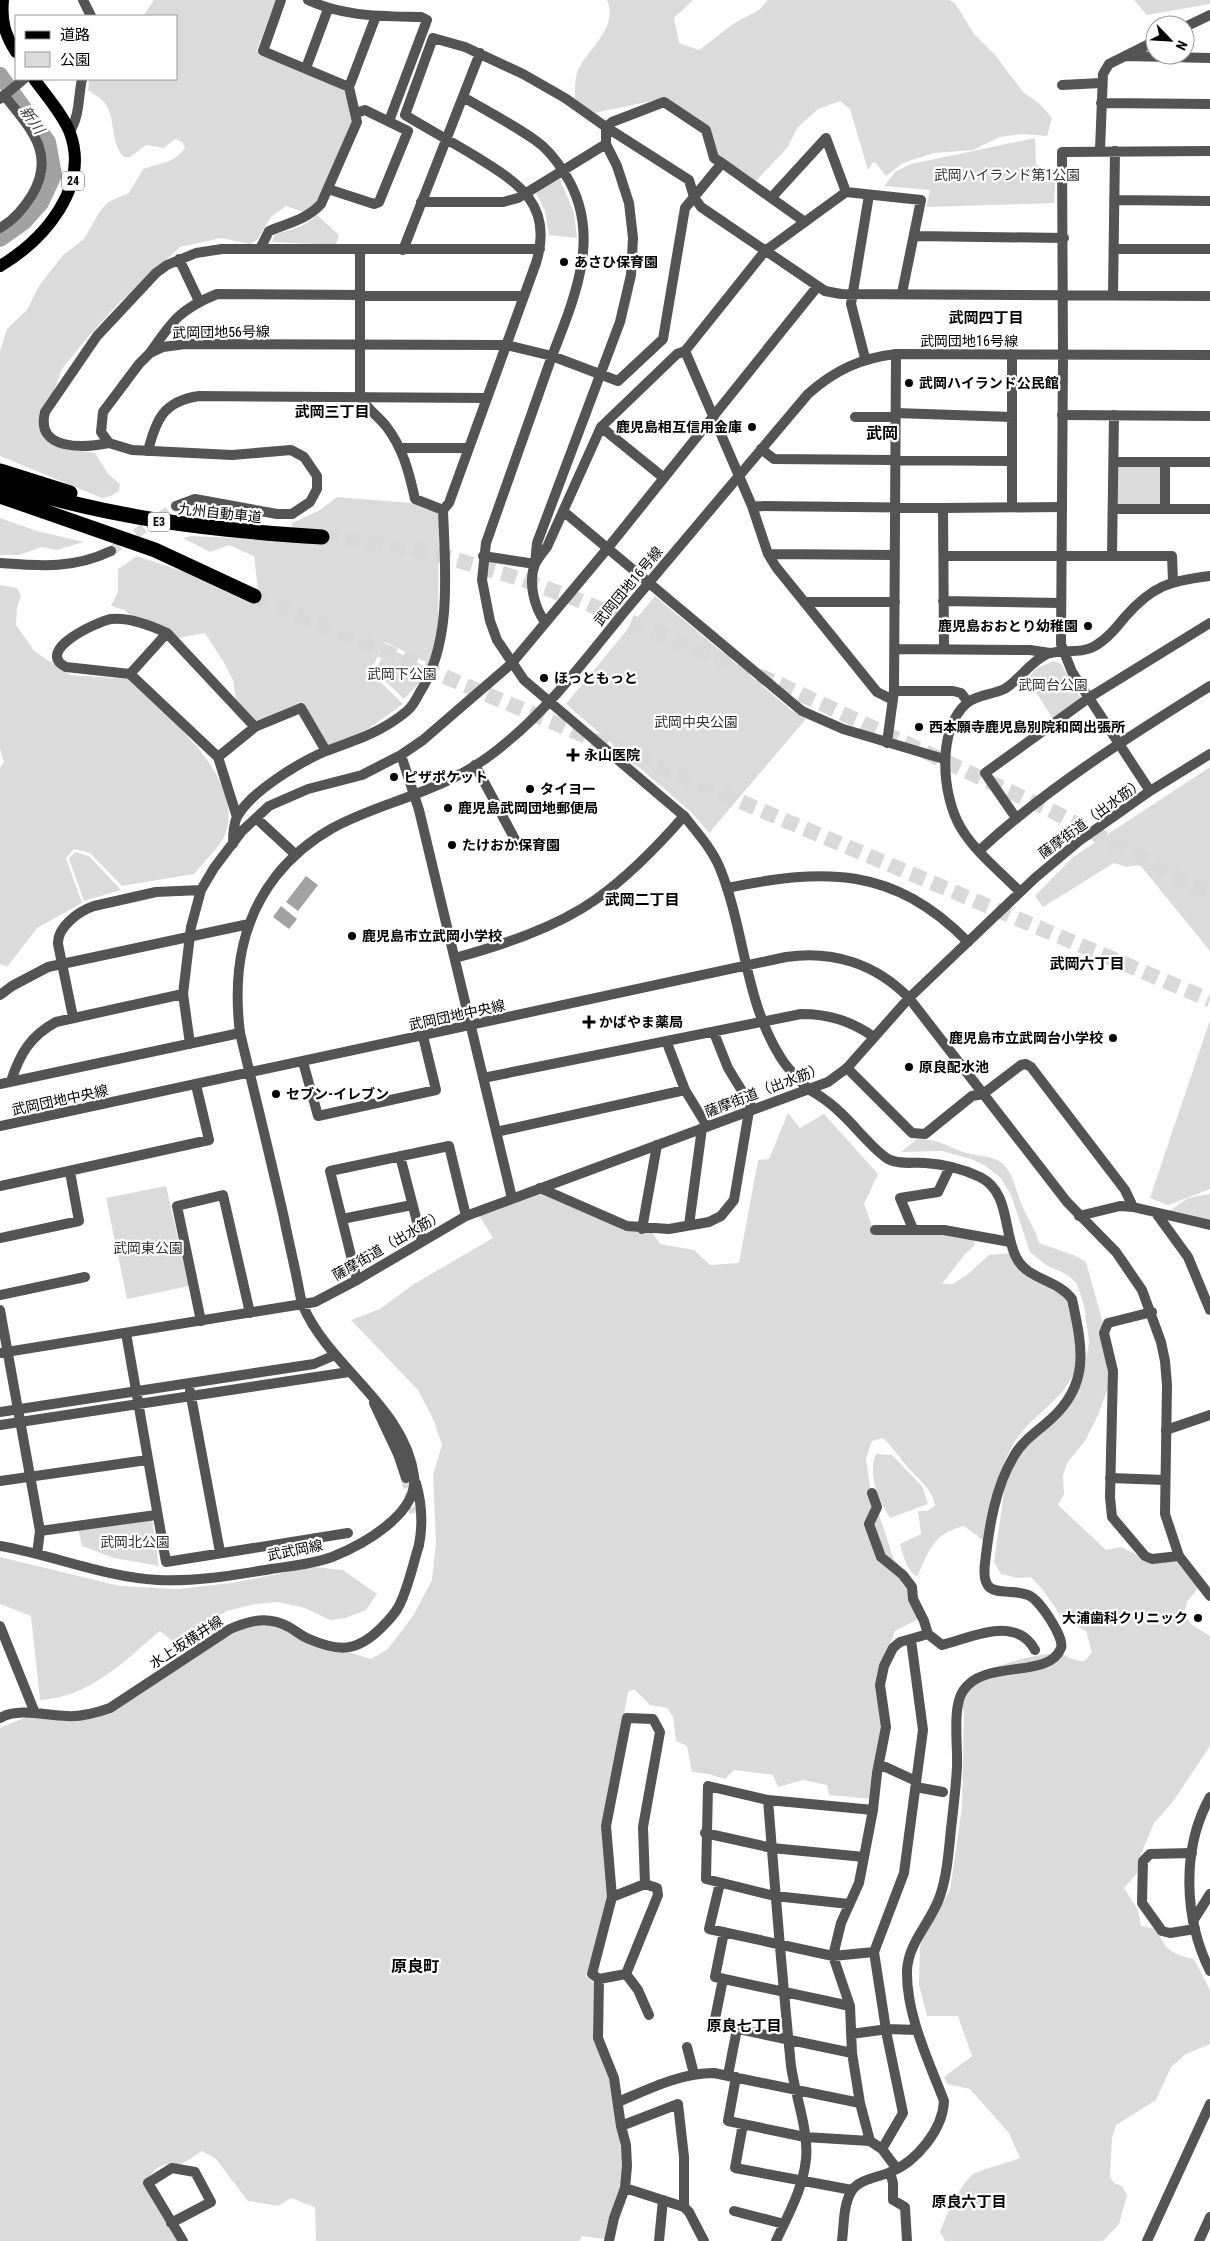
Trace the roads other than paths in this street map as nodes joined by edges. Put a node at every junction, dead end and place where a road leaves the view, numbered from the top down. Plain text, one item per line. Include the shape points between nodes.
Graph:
1 (3, 0) edge
2 (82, 0) edge
3 (281, 0) edge
4 (308, 0) edge
5 (328, 9) junction
6 (90, 15) edge
7 (1210, 15) edge
8 (376, 16) junction
9 (1195, 22) edge
10 (1145, 46) edge
11 (15, 50) edge
12 (480, 53) junction
13 (1122, 56) junction
14 (1210, 58) edge
15 (306, 68) junction
16 (35, 80) edge
17 (82, 80) edge
18 (21, 81) edge
19 (1101, 83) junction
20 (1062, 85) dead end
21 (349, 87) junction
22 (3, 96) edge
23 (463, 97) junction
24 (1101, 103) junction
25 (1210, 104) edge
26 (356, 113) junction
27 (389, 122) junction
28 (606, 128) junction
29 (70, 132) junction
30 (446, 138) junction
31 (606, 144) junction
32 (1100, 150) junction
33 (1115, 151) junction
34 (1210, 151) edge
35 (722, 163) junction
36 (562, 170) junction
37 (328, 189) junction
38 (846, 192) junction
39 (527, 193) junction
40 (869, 195) junction
41 (694, 196) junction
42 (772, 197) junction
43 (1114, 200) junction
44 (1210, 201) edge
45 (421, 202) junction
46 (805, 222) junction
47 (0, 228) edge
48 (914, 236) junction
49 (1064, 238) junction
50 (1114, 248) junction
51 (260, 249) junction
52 (360, 249) junction
53 (540, 249) junction
54 (403, 250) junction
55 (1210, 250) edge
56 (765, 251) junction
57 (179, 259) junction
58 (0, 266) edge
59 (817, 287) junction
60 (853, 293) junction
61 (902, 293) junction
62 (1113, 294) junction
63 (360, 295) junction
64 (1063, 295) junction
65 (524, 296) junction
66 (1210, 296) edge
67 (199, 301) junction
68 (361, 344) junction
69 (506, 345) junction
70 (685, 351) junction
71 (150, 353) junction
72 (896, 354) junction
73 (1012, 354) junction
74 (1063, 355) junction
75 (1210, 355) edge
76 (552, 356) junction
77 (866, 358) junction
78 (600, 373) junction
79 (360, 396) junction
80 (487, 398) junction
81 (896, 415) junction
82 (1114, 415) junction
83 (1062, 416) junction
84 (1210, 416) edge
85 (714, 417) junction
86 (855, 417) dead end
87 (1012, 417) junction
88 (602, 427) junction
89 (109, 443) junction
90 (400, 448) junction
91 (469, 448) junction
92 (762, 449) junction
93 (148, 451) junction
94 (896, 460) junction
95 (1012, 461) junction
96 (1114, 462) junction
97 (1210, 462) edge
98 (1165, 463) junction
99 (0, 470) edge
100 (739, 475) junction
101 (664, 478) junction
102 (0, 483) edge
103 (0, 496) edge
104 (176, 506) tunnel mouth
105 (752, 506) junction
106 (0, 507) edge
107 (896, 507) junction
108 (1012, 507) junction
109 (1062, 507) junction
110 (943, 508) junction
111 (1165, 508) junction
112 (1113, 509) junction
113 (1210, 509) edge
114 (443, 510) junction
115 (563, 512) junction
116 (254, 533) junction
117 (322, 537) tunnel mouth
118 (607, 549) junction
119 (154, 550) junction
120 (110, 551) tunnel mouth
121 (768, 554) junction
122 (895, 555) junction
123 (1112, 555) junction
124 (483, 556) junction
125 (944, 556) junction
126 (1062, 556) junction
127 (0, 563) edge
128 (535, 564) junction
129 (1210, 576) edge
130 (1173, 581) junction
131 (649, 584) junction
132 (254, 596) tunnel mouth
133 (804, 602) junction
134 (895, 602) junction
135 (943, 602) junction
136 (1062, 603) junction
137 (545, 622) junction
138 (1210, 623) edge
139 (167, 633) junction
140 (944, 648) junction
141 (895, 649) junction
142 (1064, 652) junction
143 (1050, 653) junction
144 (511, 664) junction
145 (130, 674) junction
146 (1210, 686) edge
147 (894, 696) junction
148 (1090, 697) junction
149 (549, 701) junction
150 (968, 702) junction
151 (255, 726) junction
152 (1119, 742) junction
153 (887, 743) junction
154 (326, 751) junction
155 (1210, 754) edge
156 (401, 755) junction
157 (218, 757) junction
158 (944, 759) junction
159 (475, 765) junction
160 (1150, 791) junction
161 (415, 794) junction
162 (684, 816) junction
163 (237, 817) junction
164 (256, 818) junction
165 (1016, 818) junction
166 (233, 844) junction
167 (518, 845) dead end
168 (980, 850) junction
169 (295, 854) junction
170 (727, 888) junction
171 (201, 890) junction
172 (1020, 892) junction
173 (249, 924) junction
174 (189, 937) junction
175 (968, 942) junction
176 (455, 958) junction
177 (61, 964) junction
178 (746, 967) junction
179 (183, 994) junction
180 (0, 995) edge
181 (909, 998) junction
182 (73, 1017) junction
183 (762, 1022) junction
184 (471, 1027) junction
185 (240, 1033) junction
186 (714, 1033) junction
187 (423, 1036) junction
188 (874, 1038) junction
189 (667, 1043) junction
190 (190, 1044) junction
191 (304, 1062) junction
192 (848, 1068) junction
193 (250, 1074) junction
194 (483, 1078) junction
195 (11, 1081) junction
196 (0, 1084) edge
197 (196, 1085) junction
198 (808, 1089) junction
199 (685, 1090) junction
200 (983, 1094) junction
201 (751, 1110) junction
202 (0, 1126) edge
203 (704, 1127) junction
204 (496, 1132) junction
205 (657, 1145) junction
206 (400, 1156) junction
207 (950, 1167) junction
208 (70, 1172) junction
209 (0, 1186) edge
210 (540, 1188) junction
211 (512, 1198) junction
212 (412, 1205) junction
213 (1132, 1207) junction
214 (1156, 1213) junction
215 (466, 1216) junction
216 (1079, 1216) junction
217 (342, 1219) junction
218 (688, 1225) junction
219 (1210, 1225) edge
220 (642, 1228) junction
221 (913, 1229) junction
222 (875, 1230) dead end
223 (0, 1238) edge
224 (422, 1241) junction
225 (1010, 1242) junction
226 (85, 1277) dead end
227 (357, 1280) junction
228 (0, 1295) edge
229 (303, 1306) junction
230 (0, 1310) edge
231 (1210, 1310) edge
232 (1152, 1312) junction
233 (250, 1313) junction
234 (201, 1321) junction
235 (126, 1333) junction
236 (4, 1352) edge
237 (335, 1355) junction
238 (349, 1372) junction
239 (188, 1383) junction
240 (136, 1392) junction
241 (191, 1396) junction
242 (138, 1404) junction
243 (18, 1409) junction
244 (0, 1412) edge
245 (1210, 1415) edge
246 (20, 1422) junction
247 (0, 1425) edge
248 (1166, 1430) junction
249 (147, 1460) junction
250 (30, 1477) junction
251 (410, 1478) junction
252 (1110, 1478) junction
253 (1165, 1480) junction
254 (0, 1481) edge
255 (872, 1493) dead end
256 (414, 1513) tunnel mouth
257 (156, 1515) junction
258 (40, 1531) junction
259 (348, 1533) dead end
260 (419, 1545) junction
261 (0, 1546) edge
262 (220, 1552) junction
263 (43, 1555) junction
264 (1179, 1556) junction
265 (1209, 1594) edge
266 (0, 1626) edge
267 (928, 1634) junction
268 (911, 1640) junction
269 (1035, 1650) dead end
270 (35, 1712) junction
271 (0, 1718) edge
272 (879, 1764) junction
273 (916, 1784) junction
274 (943, 1792) dead end
275 (1210, 1797) edge
276 (768, 1800) junction
277 (873, 1810) junction
278 (705, 1833) junction
279 (772, 1848) junction
280 (1192, 1853) junction
281 (864, 1857) junction
282 (720, 1883) junction
283 (645, 1884) junction
284 (1210, 1894) edge
285 (775, 1896) junction
286 (612, 1897) junction
287 (849, 1904) junction
288 (1194, 1925) junction
289 (724, 1932) junction
290 (780, 1944) junction
291 (874, 1952) junction
292 (833, 1956) junction
293 (1210, 1971) edge
294 (626, 1974) junction
295 (599, 1979) junction
296 (723, 1979) junction
297 (784, 1992) junction
298 (850, 2006) junction
299 (649, 2016) dead end
300 (737, 2029) junction
301 (888, 2029) junction
302 (917, 2030) junction
303 (851, 2034) junction
304 (789, 2041) junction
305 (687, 2047) dead end
306 (852, 2053) junction
307 (694, 2074) junction
308 (732, 2076) junction
309 (794, 2088) junction
310 (618, 2102) junction
311 (860, 2103) junction
312 (1210, 2104) edge
313 (743, 2124) junction
314 (621, 2126) junction
315 (805, 2136) junction
316 (870, 2141) junction
317 (882, 2149) junction
318 (893, 2171) junction
319 (803, 2182) junction
320 (625, 2188) junction
321 (852, 2190) junction
322 (663, 2200) junction
323 (684, 2207) junction
324 (734, 2212) dead end
325 (1210, 2217) edge
326 (171, 2223) junction
327 (784, 2224) junction
328 (184, 2241) edge
329 (609, 2241) edge
330 (659, 2241) edge
331 (704, 2241) edge
332 (776, 2241) edge
333 (842, 2241) edge
334 (907, 2241) edge
335 (1146, 2241) edge
336 (1199, 2241) edge

1 - 11 main road via 3,27
2 - 6 street
3 - 15 street via 263,51
4 - 5 street
5 - 8 street
5 - 15 street
7 - 9 street
8 - 21 street
8 - 27 street via 421,17 427,20
10 - 13 street
12 - 23 street
12 - 28 street via 548,87
12 - 30 street via 434,38 405,115
13 - 14 street
13 - 19 street via 1109,64
15 - 21 street
16 - 29 main road, 24
17 - 29 street via 79,109
18 - 22 street
19 - 20 street
19 - 24 street
21 - 26 street
22 - 47 street via 39,144 44,160 34,190 24,207
23 - 30 street
23 - 36 street via 536,140
24 - 25 street
24 - 32 street
26 - 27 street via 365,110
26 - 37 street via 357,122
27 - 37 street via 408,131 379,202 374,204
28 - 31 street
28 - 35 street via 612,122 664,102 706,130 714,158
28 - 41 street via 689,180
29 - 58 main road, 24 via 76,160 69,193 32,241
30 - 39 street via 511,178
30 - 45 street
31 - 36 street
31 - 78 street via 629,203 633,260 625,305
32 - 33 street
32 - 49 street via 1062,152
33 - 34 street
33 - 43 street
35 - 41 street
35 - 42 street
36 - 39 street
36 - 76 street via 575,192 584,221 584,251 578,285
37 - 51 street via 312,213 269,231
38 - 40 street
38 - 42 street via 826,138
38 - 46 street
39 - 45 street via 503,202
39 - 53 street via 536,209
40 - 48 street via 921,200
40 - 60 street
41 - 56 street via 701,207
41 - 78 street, 武岡団地56号線 via 685,208 663,339 618,381
42 - 46 street
43 - 44 street
43 - 50 street
45 - 54 street
46 - 56 street
48 - 49 street
48 - 61 street
49 - 64 street
50 - 55 street
50 - 62 street
51 - 52 street
51 - 57 street via 211,250
52 - 54 street
52 - 63 street
53 - 54 street
53 - 65 street
56 - 59 street
56 - 70 street
57 - 67 street
57 - 89 street via 156,273 97,336 45,412 44,431 53,440 91,446
59 - 60 street via 841,294
59 - 85 street
60 - 61 street
60 - 77 street via 852,304
61 - 64 street
62 - 64 street
62 - 66 street
63 - 65 street
63 - 67 street via 217,294
63 - 68 street
64 - 74 street
65 - 69 street
67 - 71 street via 176,317
68 - 69 street, 武岡団地56号線
68 - 71 street, 武岡団地56号線 via 185,344 163,347
68 - 79 street
69 - 76 street, 武岡団地56号線
69 - 80 street
70 - 85 street
70 - 88 street via 677,354
71 - 89 street via 103,412 101,432
72 - 73 street, 武岡団地16号線
72 - 77 street, 武岡団地16号線
72 - 81 street
73 - 74 street, 武岡団地16号線
73 - 87 street
74 - 75 street, 武岡団地16号線
74 - 83 street
76 - 78 street, 武岡団地56号線
76 - 124 street
77 - 92 street, 武岡団地16号線 via 824,380 808,394
78 - 128 street via 537,543
79 - 80 street
79 - 90 street
79 - 93 street via 184,398 157,421
80 - 91 street
81 - 86 street
81 - 87 street
81 - 94 street
82 - 83 street
82 - 84 street
82 - 96 street
83 - 109 street
85 - 100 street
85 - 101 street
87 - 95 street
88 - 101 street
88 - 115 street
89 - 93 street via 120,448
90 - 91 street
90 - 114 street via 415,498
91 - 114 street
92 - 94 street via 774,459
92 - 100 street, 武岡団地16号線
93 - 104 street via 232,456 291,450 304,457 316,476 317,489 310,502 292,514 195,499
94 - 95 street
94 - 107 street
95 - 108 street
96 - 98 street
96 - 112 street
97 - 98 street
98 - 111 street
99 - 116 highway via 58,490 161,518
100 - 105 street
100 - 131 street, 武岡団地16号線
101 - 118 street
102 - 116 highway, 九州自動車道 / E3 via 118,515
103 - 119 highway, E3
105 - 107 street
105 - 121 street
106 - 119 highway
107 - 110 street
107 - 122 street
108 - 109 street
108 - 110 street
109 - 126 street
110 - 125 street
111 - 112 street
111 - 113 street
112 - 123 street
114 - 154 street via 442,628 439,654 429,679 409,710 374,734
115 - 118 street
115 - 128 street via 547,547
116 - 117 highway, 九州自動車道 / E3
118 - 131 street
118 - 137 street
119 - 132 highway, E3
120 - 127 street via 62,566
121 - 122 street
121 - 133 street
122 - 134 street
123 - 126 street
123 - 130 street via 1172,556
124 - 128 street
124 - 144 street via 484,602 497,640
125 - 126 street
125 - 135 street
126 - 136 street
128 - 137 street via 532,588 539,614
129 - 130 street
130 - 142 street via 1145,596 1098,644 1087,650
131 - 149 street, 武岡団地16号線
131 - 153 street via 794,706 825,723
133 - 134 street
133 - 147 street via 877,692
134 - 141 street
135 - 136 street
135 - 140 street
136 - 142 street via 1061,644
137 - 144 street
138 - 148 street
139 - 145 street
139 - 145 street via 113,619 103,621 58,649 56,658 66,667
139 - 151 street
140 - 141 street
140 - 143 street
141 - 147 street
142 - 143 street
142 - 148 street via 1072,672
143 - 150 street via 1034,662 1004,689
144 - 149 street
144 - 156 street
145 - 157 street
146 - 152 street
147 - 150 street via 953,691 961,693
147 - 153 street
148 - 152 street
148 - 165 street via 985,773
149 - 159 street, 武岡団地16号線 via 507,742
149 - 162 street
150 - 158 street via 951,729
151 - 154 street via 301,708
151 - 157 street
152 - 160 street
152 - 165 street
153 - 158 street
154 - 163 street via 303,761 275,780
155 - 160 street, 薩摩街道（出水筋）
156 - 161 street
156 - 164 street via 362,775 293,795 269,806
157 - 163 street
158 - 168 street via 957,821
159 - 161 street, 武岡団地16号線
159 - 167 street
160 - 172 street, 薩摩街道（出水筋） via 1079,841
161 - 169 street, 武岡団地16号線 via 337,824
161 - 176 street
162 - 170 street via 718,864
162 - 176 street via 642,862 595,900 524,935
163 - 166 street
164 - 166 street
164 - 169 street
165 - 168 street
166 - 171 street
168 - 172 street
169 - 173 street, 武岡団地16号線 via 267,888
170 - 175 street via 778,877 834,875 857,878 926,906
170 - 178 street
171 - 174 street
171 - 177 street via 156,892 84,909 57,936
172 - 175 street, 薩摩街道（出水筋）
173 - 174 street
173 - 185 street, 武岡団地16号線 via 237,976
174 - 177 street
174 - 179 street
175 - 181 street, 薩摩街道（出水筋）
176 - 184 street
177 - 180 street via 32,974
177 - 182 street
178 - 181 street, 武岡団地中央線 via 798,956 839,958 871,969 891,981
178 - 183 street
178 - 184 street, 武岡団地中央線
179 - 182 street
179 - 190 street
181 - 188 street, 薩摩街道（出水筋）
181 - 200 street, 武岡団地中央線
182 - 195 street via 42,1029 34,1037 25,1047
183 - 186 street
183 - 188 street via 817,1014 848,1022
183 - 198 street via 782,1060
184 - 187 street, 武岡団地中央線
184 - 194 street
185 - 190 street
185 - 193 street, 武岡団地16号線
186 - 189 street
186 - 201 street via 728,1068
187 - 191 street, 武岡団地中央線
187 - 191 street via 436,1090 318,1116
188 - 192 street, 薩摩街道（出水筋）
189 - 194 street
189 - 199 street
190 - 195 street
191 - 193 street, 武岡団地中央線
192 - 198 street, 薩摩街道（出水筋） via 828,1082
192 - 200 street via 912,1133 925,1134 972,1096
193 - 197 street, 武岡団地中央線
193 - 229 street, 武岡団地16号線
194 - 204 street
195 - 196 street
197 - 202 street, 武岡団地中央線
197 - 208 street via 210,1140
198 - 201 street, 薩摩街道（出水筋）
198 - 207 street via 823,1097 889,1160
199 - 203 street
199 - 204 street
200 - 213 street via 1021,1065 1031,1067 1125,1190
200 - 216 street, 武岡団地中央線
201 - 203 street, 薩摩街道（出水筋）
201 - 218 street via 734,1200 722,1216
203 - 205 street, 薩摩街道（出水筋）
203 - 218 street
204 - 211 street
205 - 210 street, 薩摩街道（出水筋）
205 - 220 street
206 - 212 street
206 - 215 street via 450,1146
206 - 217 street via 330,1171
207 - 221 street via 938,1192 900,1198
207 - 225 street via 979,1176 991,1185 1002,1203
208 - 209 street
208 - 223 street via 79,1221
210 - 211 street, 薩摩街道（出水筋）
210 - 220 street via 627,1226
211 - 215 street, 薩摩街道（出水筋）
212 - 217 street
212 - 224 street
213 - 214 street
213 - 216 street via 1120,1206
214 - 219 street
214 - 231 street via 1188,1257
215 - 224 street, 薩摩街道（出水筋）
216 - 232 street, 武岡団地中央線 via 1116,1252 1142,1290
217 - 227 street
218 - 220 street via 669,1229
221 - 222 street
221 - 225 street via 944,1230
224 - 227 street, 薩摩街道（出水筋）
225 - 302 street via 1020,1265 1066,1291 1072,1299 1082,1356 1081,1371 1063,1408 1025,1440 1005,1472 990,1530 984,1576 986,1584 996,1591 1031,1596 1056,1629 1062,1644 1055,1657 1038,1665 977,1677 969,1683 959,1700 957,1770 942,1886 932,1913 914,1943 907,1971
226 - 228 street
227 - 229 street, 薩摩街道（出水筋）
229 - 233 street, 薩摩街道（出水筋）
229 - 237 street, 武武岡線
230 - 236 street
232 - 248 street, 武岡団地中央線 via 1165,1361
232 - 252 street via 1108,1323 1104,1333 1113,1372
233 - 234 street, 薩摩街道（出水筋）
233 - 234 street via 223,1195 177,1206
234 - 235 street, 薩摩街道（出水筋）
235 - 236 street, 薩摩街道（出水筋）
235 - 240 street
236 - 243 street
237 - 238 street, 武武岡線
237 - 239 street via 314,1364
238 - 241 street
238 - 251 street, 武武岡線 via 384,1410 404,1444 410,1457
239 - 240 street
239 - 241 street
240 - 242 street
240 - 243 street
241 - 242 street
241 - 262 street
242 - 246 street
242 - 249 street
243 - 244 street
243 - 246 street
245 - 248 street
246 - 247 street
246 - 250 street
248 - 253 street, 武岡団地中央線
249 - 250 street
249 - 257 street
250 - 254 street
250 - 258 street
251 - 260 street, 水上坂横井線 via 420,1496
251 - 263 street, 武武岡線 via 411,1498 391,1523 333,1556 316,1562 223,1577 157,1580 120,1575
252 - 253 street
252 - 264 street via 1112,1517 1145,1556 1152,1559
253 - 264 street, 武岡団地中央線 via 1165,1514
255 - 267 street via 877,1507 869,1524 881,1556 912,1587 913,1599
256 - 260 street
257 - 258 street
257 - 262 street via 166,1562
258 - 263 street
259 - 262 street
260 - 270 street, 水上坂横井線 via 407,1587 394,1615 368,1641 356,1647 327,1646 277,1622 252,1620 230,1629 110,1708 67,1716
261 - 263 street, 武武岡線
264 - 265 street, 武岡団地中央線
266 - 270 street
267 - 268 street
267 - 269 street via 942,1645 1010,1629 1028,1638
268 - 272 street via 900,1642 893,1648 884,1666 880,1685 886,1727
268 - 273 street via 923,1730
270 - 271 street, 水上坂横井線
272 - 273 street
272 - 277 street
273 - 274 street
273 - 291 street via 904,1873
275 - 280 street
276 - 277 street
276 - 278 street via 708,1786
276 - 279 street
277 - 281 street
278 - 279 street
278 - 282 street via 706,1880
279 - 281 street
279 - 285 street
280 - 288 street
280 - 288 street via 1150,1854 1143,1861 1141,1890 1142,1903 1162,1931 1170,1933
281 - 287 street via 860,1883
282 - 285 street
282 - 289 street via 709,1929
283 - 286 street
283 - 286 street via 643,1827 660,1732 653,1719 626,1718 606,1826
283 - 294 street via 657,1888 658,1895
284 - 288 street
285 - 287 street
285 - 290 street
286 - 295 street via 592,1974
287 - 292 street
288 - 293 street
289 - 290 street
289 - 296 street via 715,1977
290 - 292 street
290 - 297 street
291 - 292 street
291 - 301 street
292 - 298 street
294 - 295 street
294 - 299 street via 638,1990
295 - 310 street via 598,2038 614,2078
296 - 297 street
296 - 300 street via 714,2024
297 - 298 street
297 - 304 street
298 - 303 street
300 - 304 street
300 - 308 street
301 - 302 street
301 - 303 street
301 - 317 street via 903,2113
302 - 318 street via 944,2101 944,2110 912,2161
303 - 306 street
304 - 306 street
304 - 309 street
305 - 307 street
306 - 311 street
307 - 308 street
307 - 310 street
308 - 309 street
308 - 313 street via 728,2121
309 - 311 street
309 - 315 street
310 - 314 street
311 - 316 street
312 - 335 street
313 - 315 street
313 - 319 street via 735,2168
314 - 320 street via 626,2145
314 - 323 street via 678,2104 684,2157
315 - 316 street
315 - 319 street via 807,2157
316 - 317 street
317 - 318 street
318 - 321 street
318 - 334 street via 892,2200 905,2207
319 - 321 street
319 - 327 street
320 - 322 street
320 - 329 street
321 - 333 street
322 - 323 street
322 - 330 street
323 - 331 street
324 - 327 street
325 - 336 street
326 - 326 street via 148,2183 172,2168 195,2172 211,2202
326 - 328 street
327 - 332 street

